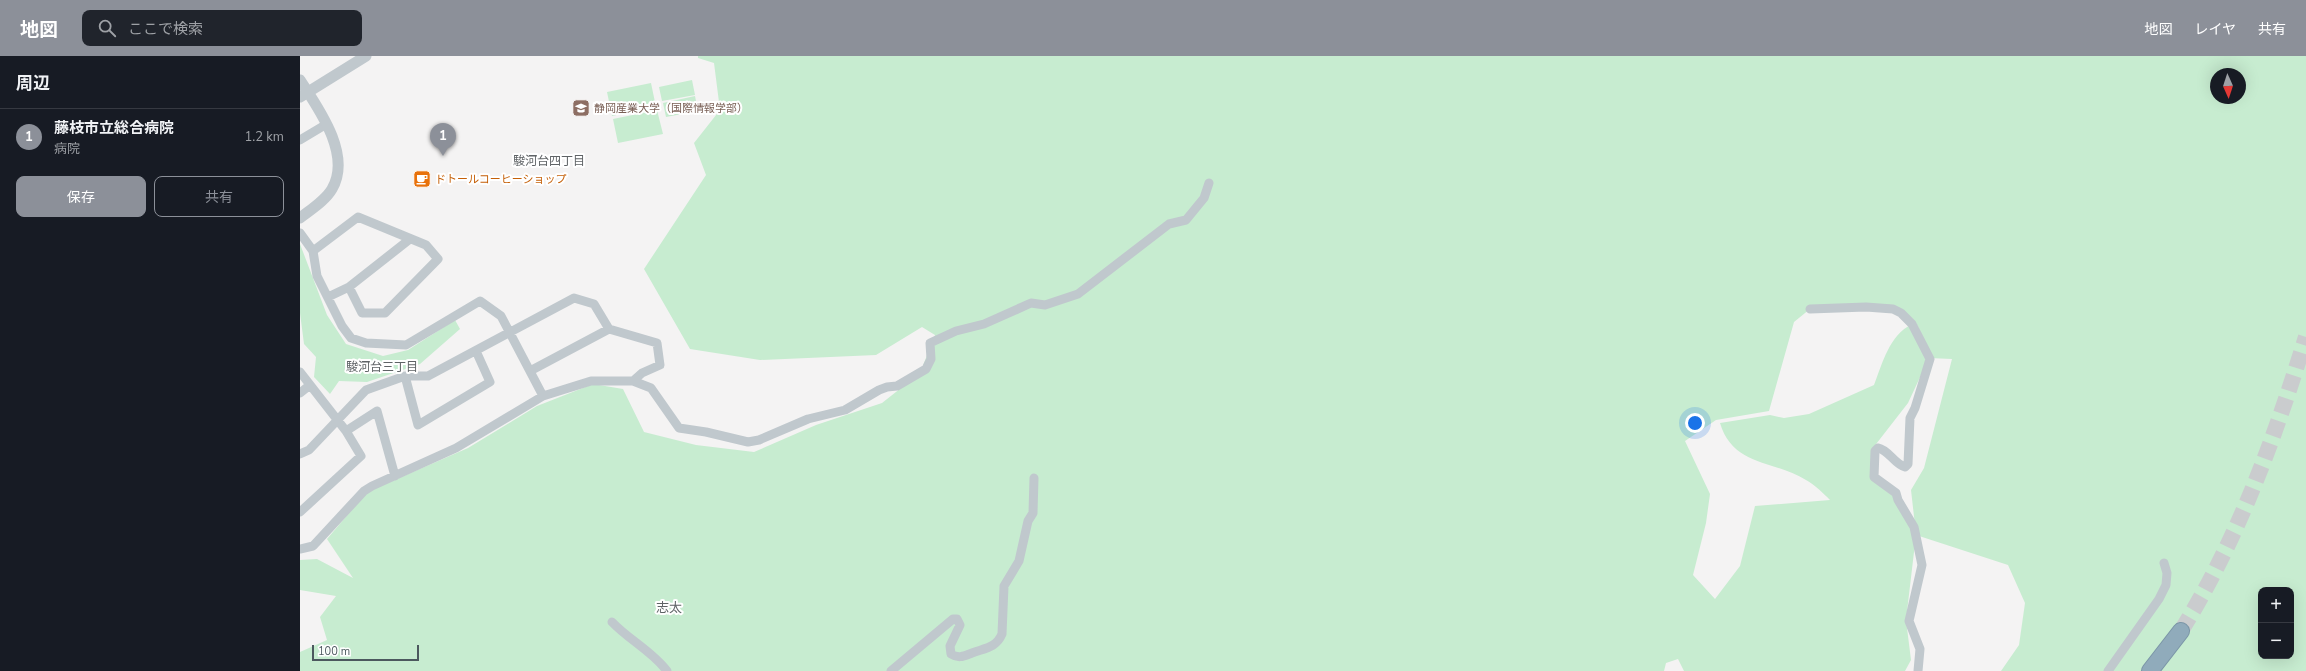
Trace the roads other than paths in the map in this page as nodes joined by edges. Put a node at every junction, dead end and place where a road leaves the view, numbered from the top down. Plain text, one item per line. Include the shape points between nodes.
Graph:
1 (366, 56) edge
2 (300, 80) edge
3 (304, 94) edge
4 (325, 125) junction
5 (300, 140) edge
6 (1209, 183) dead end
7 (300, 218) edge
8 (300, 233) edge
9 (410, 239) junction
10 (313, 251) junction
11 (349, 287) junction
12 (328, 298) junction
13 (1810, 309) dead end
14 (609, 329) junction
15 (510, 333) junction
16 (476, 351) junction
17 (530, 370) junction
18 (300, 372) edge
19 (405, 376) junction
20 (633, 381) junction
21 (310, 385) junction
22 (300, 393) edge
23 (543, 396) junction
24 (337, 420) junction
25 (346, 431) junction
26 (300, 454) edge
27 (395, 476) junction
28 (1034, 478) dead end
29 (300, 512) edge
30 (300, 549) edge
31 (2164, 563) dead end
32 (612, 622) dead end
33 (2181, 631) tunnel mouth
34 (667, 671) edge
35 (891, 671) edge
36 (1918, 671) edge
37 (2108, 671) edge
38 (2150, 671) edge

1 - 3 street
2 - 3 street
3 - 4 street
4 - 5 street
4 - 7 street via 337,150 338,175 326,196
6 - 20 street via 1204,198 1186,220 1169,224 1078,294 1045,305 1031,303 984,324 956,331 930,343 931,359 926,369 897,386 879,390 845,410 808,419 759,440 748,442 714,433 679,428 656,394 650,388
8 - 10 street
9 - 10 street via 358,217
9 - 11 street
9 - 11 street via 426,245 438,259 385,313 362,313
10 - 12 street via 317,276
11 - 12 street
12 - 15 street via 342,326 352,338 366,343 406,345 480,301 501,316
13 - 36 street via 1893,309 1912,324 1930,360 1910,418 1908,464 1906,467 1901,466 1883,449 1878,448 1875,451 1874,477 1896,493 1914,527 1918,543 1922,565 1909,621 1920,648
14 - 15 street via 594,304 574,298
14 - 17 street
14 - 20 street via 657,343 660,365 642,373
15 - 16 street
15 - 17 street
16 - 19 street via 428,376
16 - 19 street via 490,382 418,425
17 - 23 street
18 - 21 street
19 - 24 street via 366,390
20 - 23 street via 590,381
21 - 22 street
21 - 24 street
23 - 27 street via 456,448
24 - 25 street
24 - 26 street via 309,450
25 - 27 street via 377,411
25 - 29 street via 361,456
27 - 30 street via 364,491 312,546
28 - 35 street via 1032,513 1019,561 1004,586 1000,640 988,650 956,657 951,654 950,646 960,625 957,619 953,618
31 - 37 street via 2167,573 2166,585 2159,599
32 - 34 street via 627,638 651,654
33 - 38 highway

